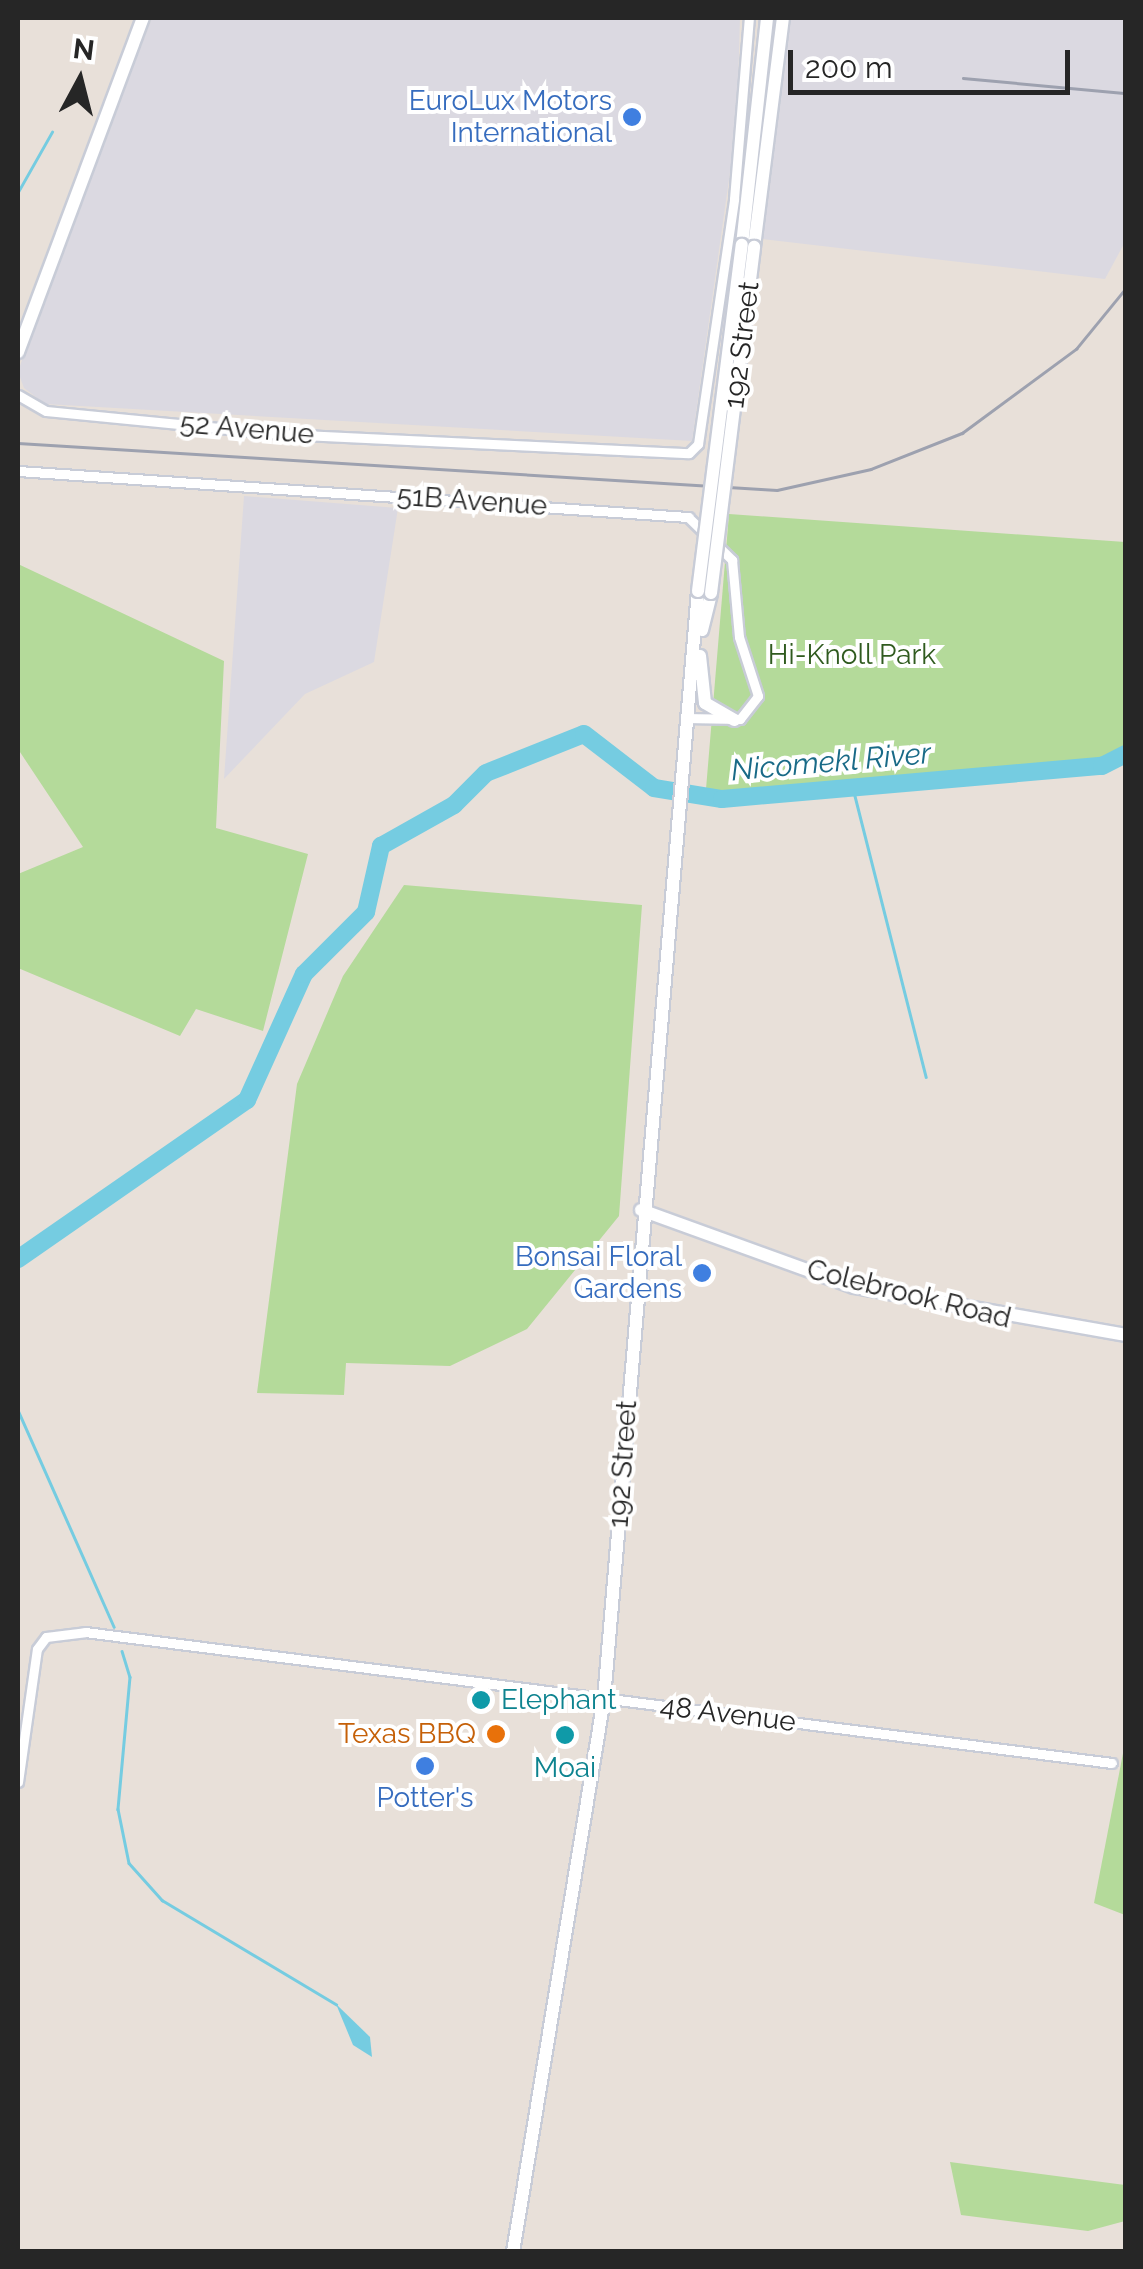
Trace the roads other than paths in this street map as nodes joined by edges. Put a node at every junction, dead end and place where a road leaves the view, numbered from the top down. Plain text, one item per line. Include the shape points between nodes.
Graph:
1 (142, 18) edge
2 (749, 18) edge
3 (768, 18) edge
4 (783, 18) edge
5 (778, 88) junction
6 (748, 246) junction
7 (18, 352) edge
8 (18, 394) edge
9 (18, 471) edge
10 (704, 592) junction
11 (703, 624) junction
12 (692, 671) junction
13 (685, 718) junction
14 (734, 720) junction
15 (642, 1210) junction
16 (1126, 1335) edge
17 (604, 1699) junction
18 (1112, 1763) dead end
19 (18, 1782) edge
20 (513, 2252) edge

1 - 7 main road
2 - 8 street, 52 Avenue via 750,80 698,444 689,453 482,445 46,411
3 - 5 main road
3 - 6 main road, 192 Street
4 - 5 main road, 192 Street
5 - 6 main road, 192 Street
6 - 10 main road, 192 Street, bridge
9 - 14 street, 51B Avenue via 688,516 734,567 740,637 758,696
10 - 11 main road, 192 Street
10 - 12 main road, 192 Street
11 - 12 main road, 192 Street
11 - 14 main road via 705,703
12 - 13 main road, 192 Street
13 - 14 street
13 - 15 main road, 192 Street
15 - 16 main road, Colebrook Road via 854,1287
15 - 17 main road, 192 Street
17 - 18 street, 48 Avenue
17 - 19 street, 48 Avenue via 85,1632 46,1638
17 - 20 main road, 192 Street

